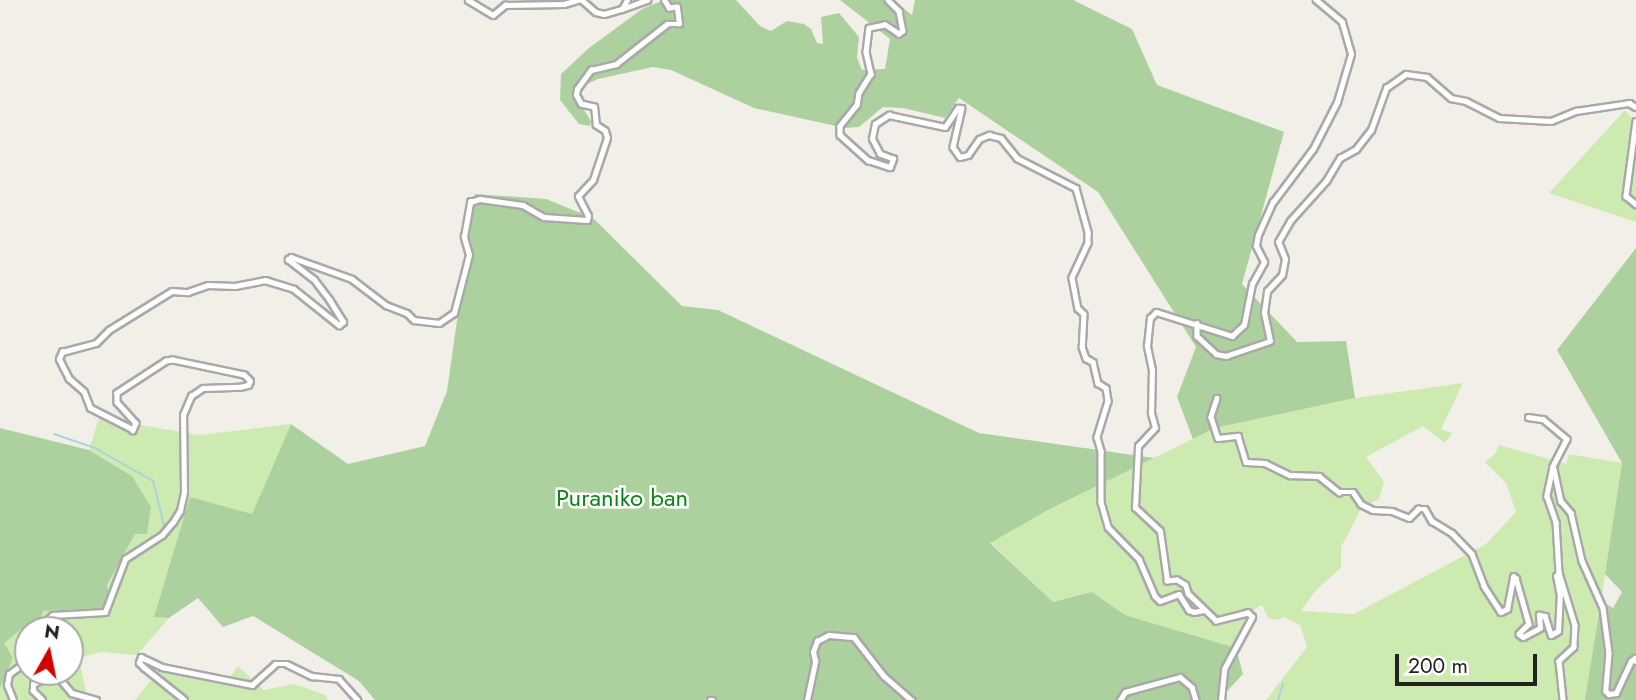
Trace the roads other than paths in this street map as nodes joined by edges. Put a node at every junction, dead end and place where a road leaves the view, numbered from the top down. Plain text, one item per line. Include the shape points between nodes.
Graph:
1 (468, 0) edge
2 (580, 0) edge
3 (627, 0) edge
4 (647, 0) edge
5 (664, 0) edge
6 (888, 0) edge
7 (1316, 0) edge
8 (622, 9) junction
9 (1636, 107) edge
10 (1636, 121) edge
11 (1636, 204) edge
12 (1197, 323) junction
13 (1217, 398) dead end
14 (1528, 417) dead end
15 (1553, 467) junction
16 (1559, 573) junction
17 (1204, 610) junction
18 (52, 616) edge
19 (1636, 663) edge
20 (14, 670) edge
21 (13, 700) edge
22 (42, 700) edge
23 (96, 700) edge
24 (184, 700) edge
25 (358, 700) edge
26 (807, 700) edge
27 (912, 700) edge
28 (1120, 700) edge
29 (1196, 700) edge
30 (1221, 700) edge
31 (1563, 700) edge

1 - 2 street via 493,16 510,4
2 - 8 street via 596,12
3 - 8 street
4 - 8 street
5 - 18 street via 670,8 677,7 679,24 667,24 617,64 590,70 577,89 581,104 594,107 596,125 607,138 593,180 578,196 587,220 544,217 523,205 480,199 470,202 464,237 469,255 454,313 439,323 414,320 352,279 291,257 288,260 314,279 330,300 343,322 339,326 293,289 265,280 208,285 188,292 172,291 109,330 96,344 62,352 59,359 69,379 84,392 90,408 133,430 136,423 117,402 117,393 166,361 244,375 250,381 244,387 195,390 183,415 180,511 162,535 125,559 105,612
6 - 17 street via 899,11 903,31 899,34 886,24 869,28 866,51 871,74 857,105 840,127 840,135 868,160 890,167 893,159 880,154 872,139 875,124 888,116 945,127 962,108 953,147 960,157 968,155 979,139 989,135 1001,138 1017,158 1076,188 1088,243 1072,278 1078,308 1084,314 1082,347 1086,359 1093,362 1098,383 1106,388 1108,401 1097,437 1109,532 1139,559 1160,601 1179,594 1189,610
7 - 12 street via 1342,22 1349,40 1351,54 1337,102 1313,149 1273,202 1258,235 1256,246 1264,262 1252,284 1244,325 1232,336
9 - 12 street via 1629,103 1577,111 1551,121 1499,118 1451,98 1427,77 1406,74 1386,88 1371,130 1356,149 1340,158 1278,242 1285,259 1282,275 1267,291 1264,313 1270,341 1226,356 1216,354 1197,336
10 - 11 street via 1626,196
12 - 17 street via 1156,312 1150,318 1146,346 1155,428 1136,453 1135,508 1160,531 1167,581 1182,583
13 - 16 street via 1211,417 1218,438 1238,436 1246,462 1319,476 1339,492 1353,492 1361,504 1373,510 1392,511 1409,519 1418,509 1425,509 1432,521 1472,554 1484,586 1501,612 1507,609 1516,578 1529,624 1519,634 1523,637 1540,628 1539,615 1545,616 1551,635 1558,631
14 - 15 street via 1543,419 1567,439
15 - 16 street via 1547,496 1556,522
15 - 19 street via 1561,501 1571,513 1582,561 1603,608 1608,694 1616,693 1634,658
16 - 31 street via 1575,625 1574,647 1559,661
17 - 30 street via 1216,621 1248,612 1252,617 1224,669
20 - 21 street via 7,685
22 - 23 street via 33,684 55,673 72,693
24 - 25 street via 139,663 141,657 162,667 252,685 275,664 287,664 312,676 339,679
26 - 27 street via 813,652 817,642 829,635 854,637 884,676
28 - 29 street via 1125,692 1180,677 1192,687

